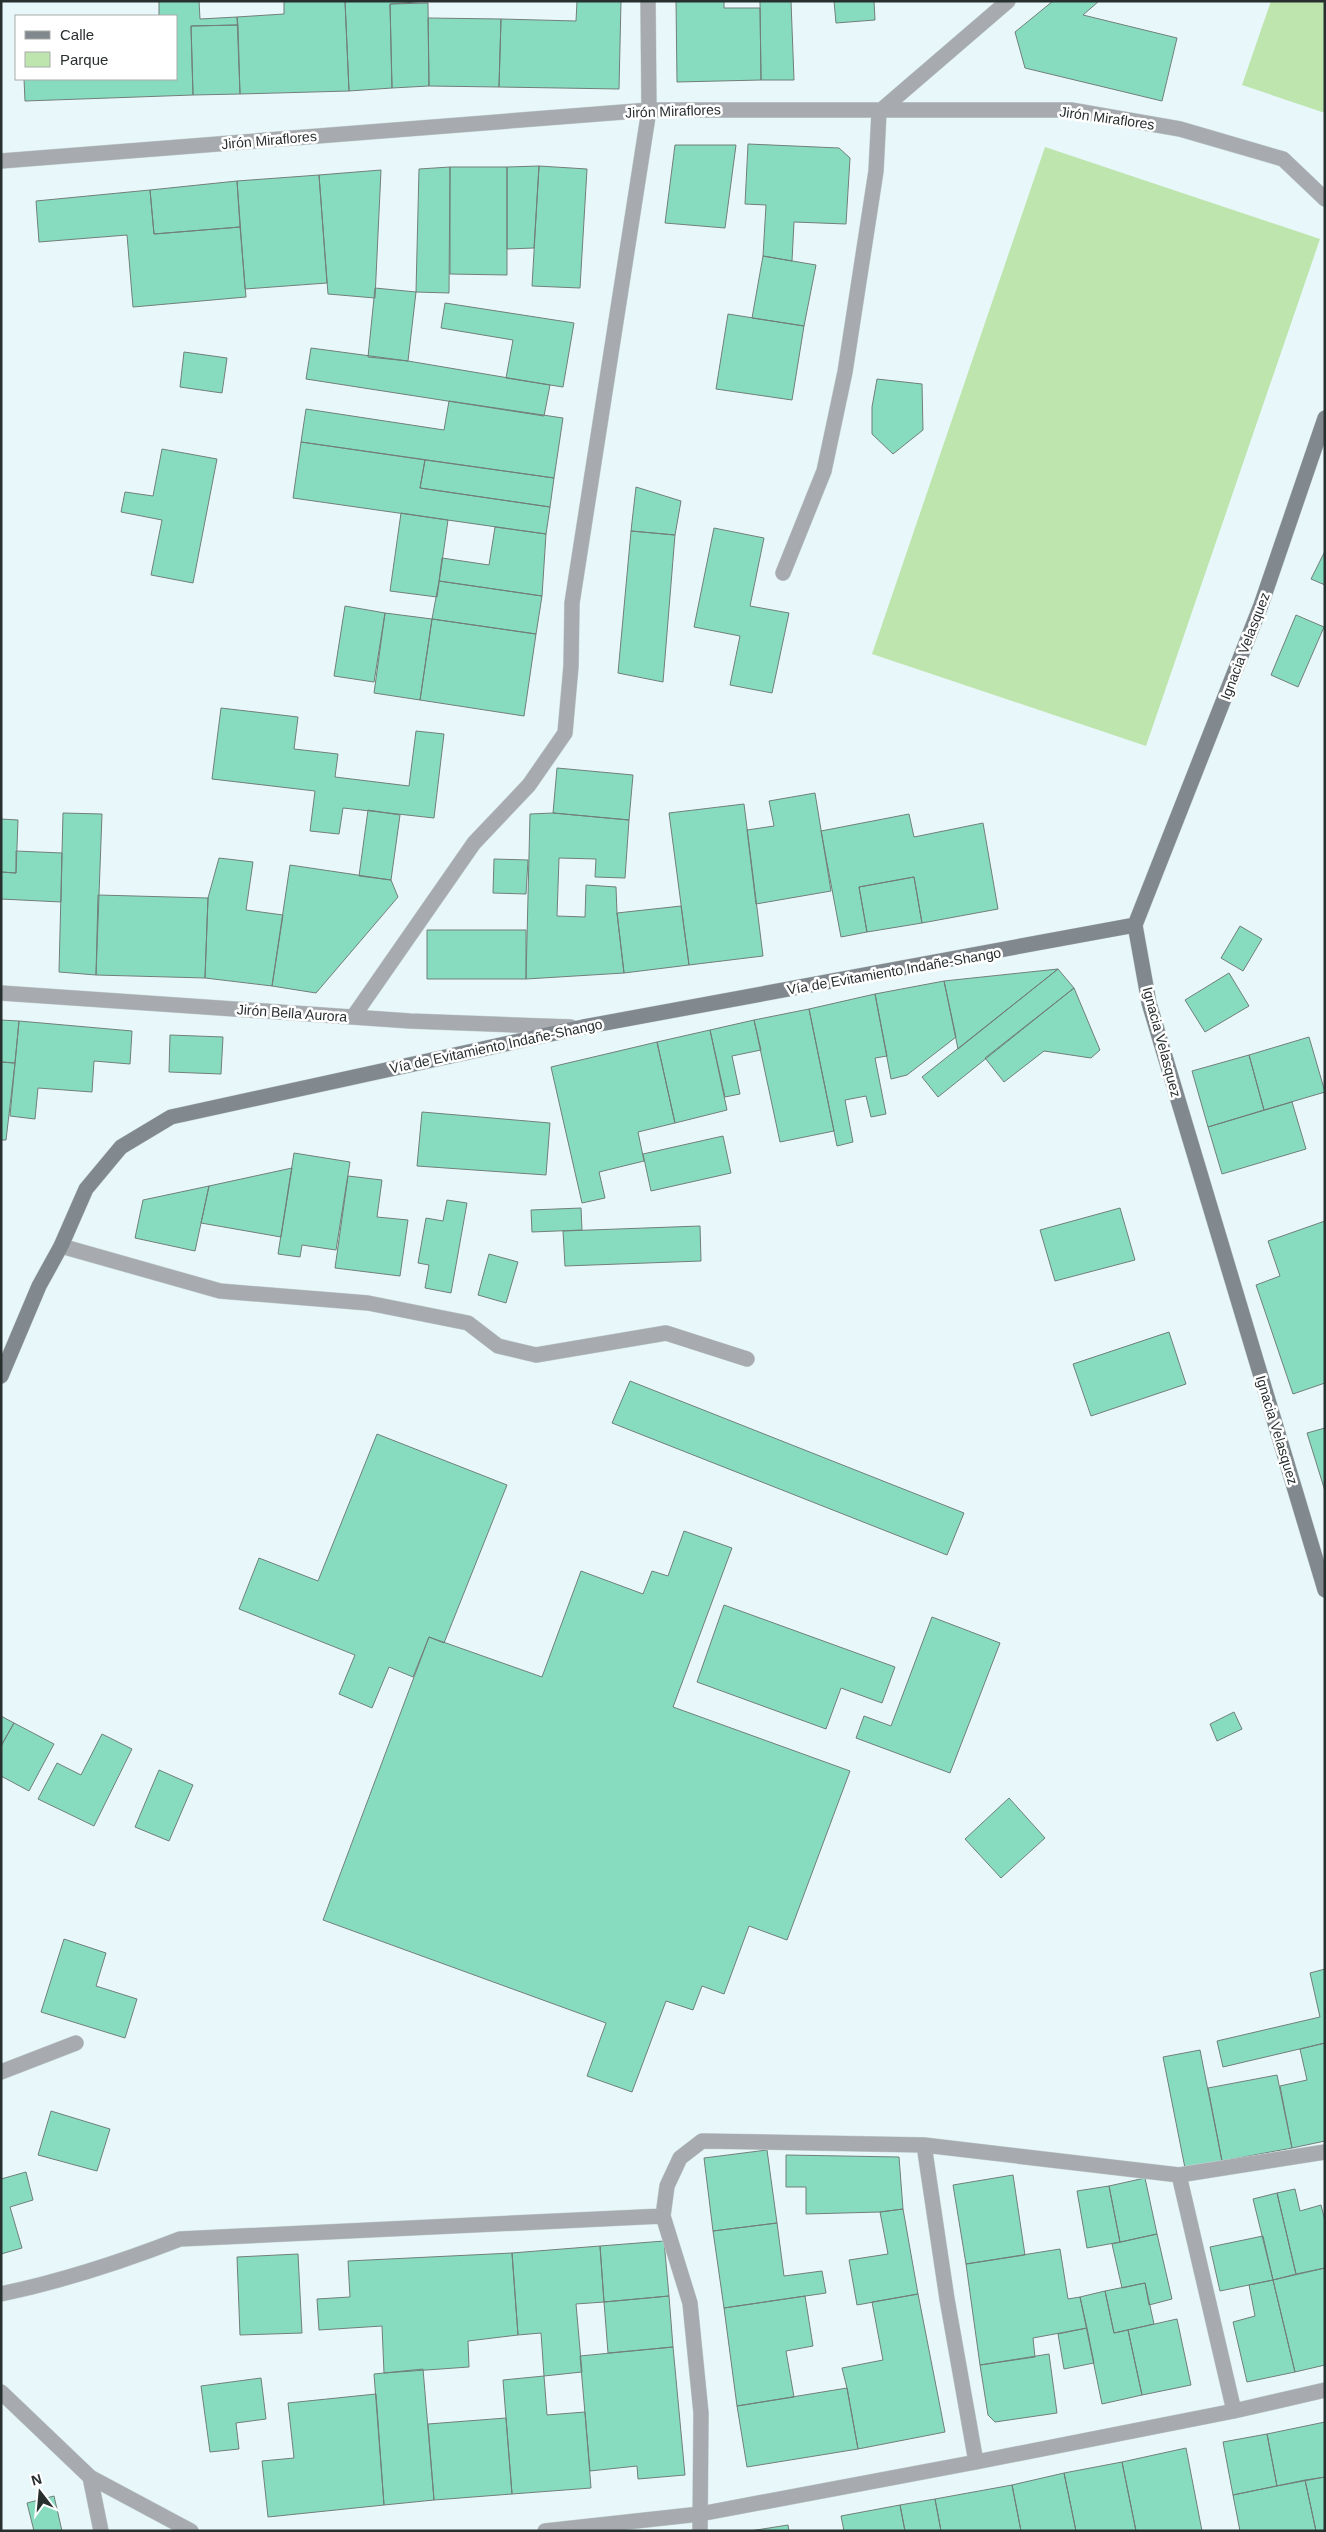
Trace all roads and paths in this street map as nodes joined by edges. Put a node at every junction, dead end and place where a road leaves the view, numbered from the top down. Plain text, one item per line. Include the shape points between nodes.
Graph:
1 (648, 1) edge
2 (1008, 1) edge
3 (649, 110) junction
4 (879, 112) junction
5 (1, 161) edge
6 (1325, 199) edge
7 (1323, 427) edge
8 (783, 573) dead end
9 (1135, 925) junction
10 (1, 993) edge
11 (353, 1017) junction
12 (584, 1027) junction
13 (61, 1246) junction
14 (747, 1359) dead end
15 (1, 1376) edge
16 (1325, 1590) edge
17 (76, 2043) dead end
18 (1, 2072) edge
19 (924, 2145) junction
20 (1325, 2152) edge
21 (1179, 2175) junction
22 (663, 2216) junction
23 (1, 2294) edge
24 (1325, 2390) edge
25 (1, 2392) edge
26 (1234, 2411) junction
27 (976, 2462) junction
28 (90, 2476) junction
29 (700, 2514) junction
30 (101, 2531) edge
31 (191, 2531) edge
32 (545, 2531) edge
33 (700, 2531) edge

1 - 3 street
2 - 4 street
3 - 4 street, Jirón Miraflores
3 - 5 street, Jirón Miraflores
3 - 11 street via 572,603 565,732 529,784 474,843
4 - 6 street, Jirón Miraflores via 1071,110 1180,129 1283,160
4 - 8 street via 876,171 845,372 824,471
7 - 9 main road, Ignacia Velasquez via 1261,605
9 - 12 main road, Vía de Evitamiento Indañe-Shango
9 - 16 main road, Ignacia Velasquez via 1149,1003
10 - 11 street, Jirón Bella Aurora
11 - 12 street, Jirón Bella Aurora
12 - 13 main road, Vía de Evitamiento Indañe-Shango via 170,1117 121,1147 86,1188
13 - 14 street via 220,1290 368,1303 468,1323 498,1346 536,1355 666,1333
13 - 15 main road, Vía de Evitamiento Indañe-Shango via 39,1286
17 - 18 street
19 - 21 street
19 - 22 street via 702,2141 680,2158 667,2186
19 - 27 street
20 - 21 street
21 - 26 street
22 - 23 street via 180,2239 48,2285
22 - 29 street via 690,2302 701,2413
24 - 26 street
25 - 28 street
26 - 27 street
27 - 29 street
28 - 30 street
28 - 31 street
29 - 32 street
29 - 33 street

